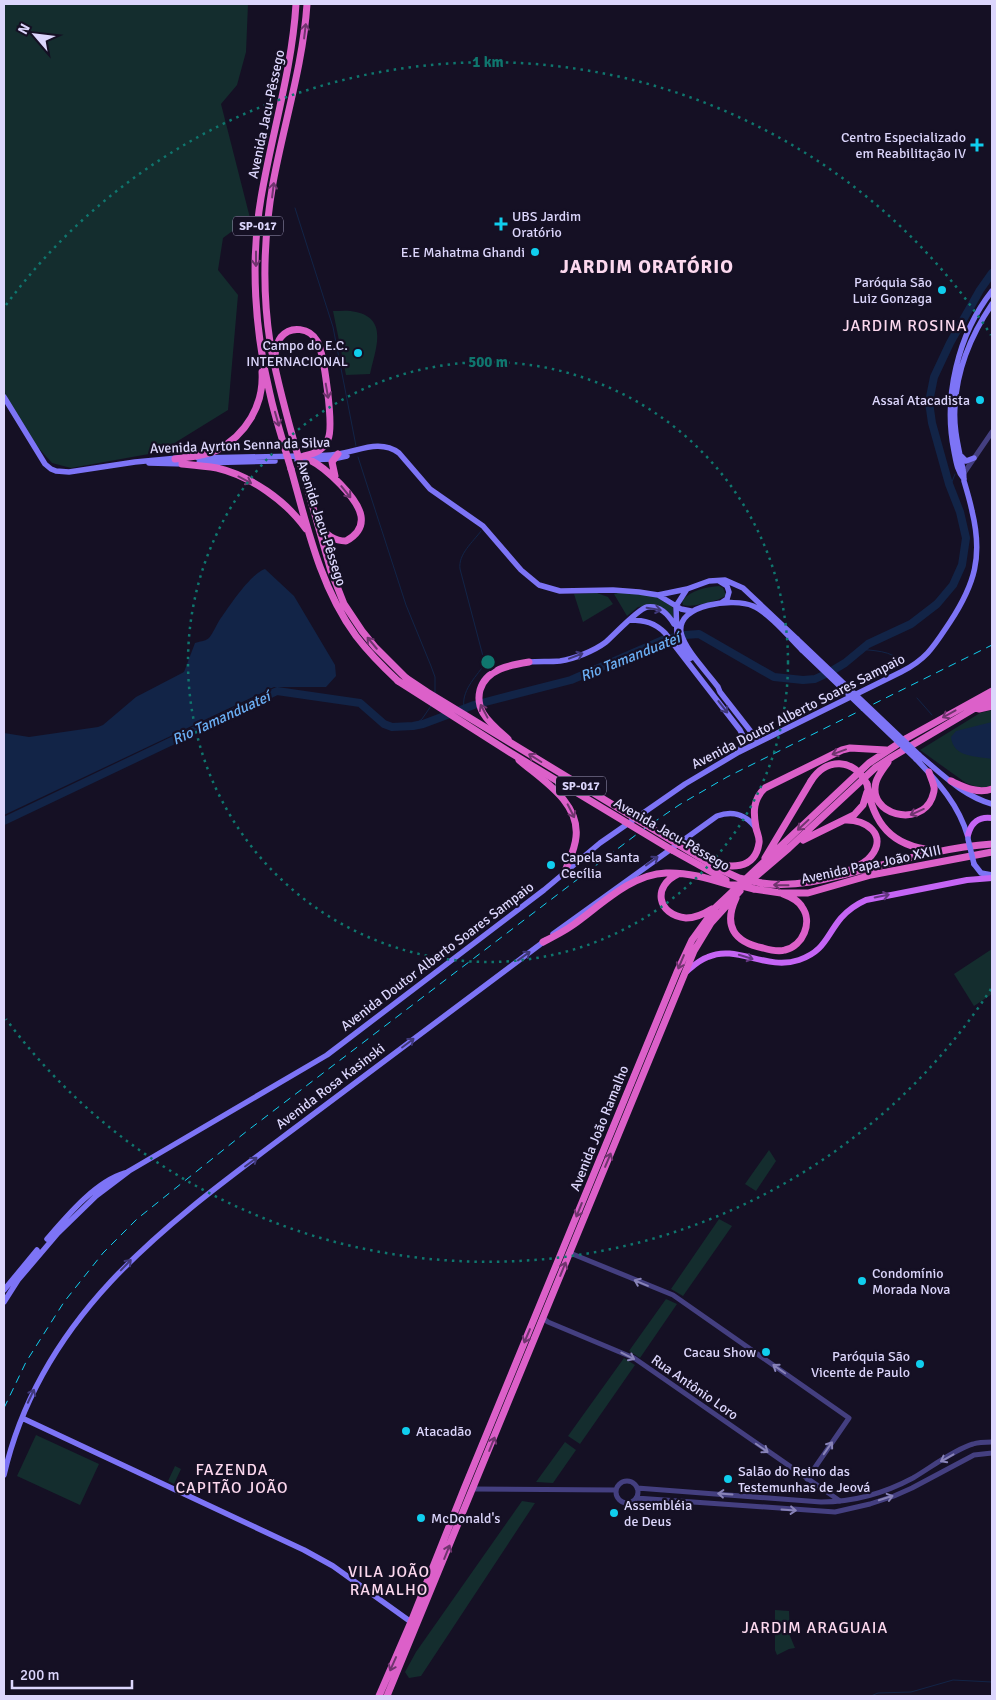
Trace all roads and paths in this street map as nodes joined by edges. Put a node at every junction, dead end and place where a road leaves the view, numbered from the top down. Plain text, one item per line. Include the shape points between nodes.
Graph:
1 (296, 4) edge
2 (307, 4) edge
3 (992, 292) edge
4 (992, 304) edge
5 (261, 347) junction
6 (274, 360) junction
7 (4, 397) edge
8 (992, 432) edge
9 (960, 455) junction
10 (336, 457) junction
11 (307, 458) junction
12 (974, 458) junction
13 (174, 459) junction
14 (135, 462) junction
15 (182, 464) junction
16 (962, 475) junction
17 (336, 479) junction
18 (317, 525) junction
19 (310, 534) junction
20 (719, 580) junction
21 (687, 589) junction
22 (658, 595) junction
23 (718, 604) junction
24 (676, 606) junction
25 (691, 611) junction
26 (630, 620) junction
27 (678, 630) junction
28 (680, 644) junction
29 (529, 662) joint
30 (992, 691) edge
31 (992, 698) edge
32 (992, 706) edge
33 (969, 713) junction
34 (759, 742) junction
35 (516, 747) junction
36 (887, 750) junction
37 (739, 752) junction
38 (511, 753) junction
39 (892, 757) junction
40 (917, 757) junction
41 (928, 772) junction
42 (951, 781) junction
43 (867, 787) junction
44 (992, 790) edge
45 (992, 804) edge
46 (992, 818) edge
47 (842, 820) junction
48 (757, 830) junction
49 (968, 837) junction
50 (992, 844) edge
51 (789, 848) junction
52 (938, 851) junction
53 (992, 852) edge
54 (706, 861) junction
55 (760, 866) junction
56 (678, 873) junction
57 (564, 874) junction
58 (840, 876) junction
59 (992, 876) edge
60 (760, 883) joint
61 (739, 888) junction
62 (754, 889) joint
63 (781, 893) junction
64 (716, 907) junction
65 (543, 942) junction
66 (686, 972) junction
67 (129, 1172) junction
68 (100, 1192) junction
69 (90, 1195) junction
70 (82, 1209) junction
71 (570, 1253) junction
72 (561, 1254) junction
73 (553, 1275) junction
74 (18, 1280) junction
75 (5, 1288) edge
76 (4, 1298) edge
77 (4, 1302) edge
78 (543, 1318) junction
79 (22, 1418) junction
80 (992, 1442) edge
81 (992, 1452) edge
82 (4, 1475) edge
83 (807, 1479) junction
84 (637, 1488) junction
85 (464, 1489) junction
86 (473, 1489) junction
87 (616, 1490) junction
88 (825, 1492) junction
89 (636, 1498) junction
90 (840, 1501) junction
91 (826, 1502) junction
92 (830, 1512) junction
93 (839, 1512) junction
94 (411, 1622) junction
95 (380, 1694) edge
96 (388, 1696) edge

1 -> 5 highway, Avenida Jacu-Pêssego / SP-017 via 288,70 258,224 256,285
6 -> 2 highway, Avenida Jacu-Pêssego / SP-017 via 266,296 267,240 273,183 299,64
3 - 16 main road via 976,315 962,345 952,391 951,436
4 - 9 main road via 969,344 960,369 955,431
5 - 13 highway via 261,393 247,425 216,451
5 -> 19 highway, Avenida Jacu-Pêssego / SP-017, bridge via 270,395
6 -> 11 highway via 277,343 290,331 308,332 319,345 330,412 330,434 320,450
6 - 18 highway, Avenida Jacu-Pêssego / SP-017, bridge
7 - 14 main road, Avenida Ayrton Senna da Silva via 37,452 56,472
8 - 12 street
9 - 12 main road via 966,461
9 - 16 main road
10 - 11 main road, Avenida Ayrton Senna da Silva
10 - 17 highway via 332,466
10 - 22 main road, Avenida Ayrton Senna da Silva via 375,447 387,447 399,453 430,489 483,526 521,570 539,585 560,591 617,590
11 - 13 main road, Avenida Ayrton Senna da Silva
11 - 15 main road, Avenida Ayrton Senna da Silva
11 - 17 highway
12 - 16 street
13 - 14 main road, Avenida Ayrton Senna da Silva
14 - 15 main road, Avenida Ayrton Senna da Silva
15 -> 19 highway via 215,468 241,477 280,499
16 - 34 main road, Avenida Doutor Alberto Soares Sampaio via 976,528 976,567 963,603 933,647 915,665
17 -> 18 highway via 359,511 362,518 360,527 355,536 339,541
35 -> 18 highway, Avenida Jacu-Pêssego / SP-017, bridge via 406,678 375,647 344,604
19 - 38 highway, Avenida Jacu-Pêssego / SP-017, bridge via 324,577 346,621 369,652 398,681
20 - 21 main road, Avenida Ayrton Senna da Silva
20 - 23 main road via 729,592 725,601
20 - 40 main road, bridge via 743,588
21 - 22 main road, Avenida Ayrton Senna da Silva
21 - 24 main road
22 - 24 main road, Avenida Ayrton Senna da Silva
23 - 25 main road
23 - 40 main road, bridge via 737,603 762,611
24 - 25 main road, Avenida Ayrton Senna da Silva
24 - 27 main road
25 - 27 main road
26 -> 27 main road via 642,609 653,607 666,613
26 - 28 main road via 655,625
29 -> 26 main road via 559,661 586,652 602,645
27 - 28 main road
28 - 34 main road
28 -> 37 main road via 740,730 744,740
35 -> 29 highway, bridge via 483,713 479,701 480,688 487,677 499,669
30 -> 36 highway, Avenida João Ramalho
31 - 33 highway, Avenida João Ramalho
32 - 33 highway
33 - 39 highway, Avenida João Ramalho
34 - 37 main road, Avenida Doutor Alberto Soares Sampaio
54 -> 35 highway, Avenida Jacu-Pêssego / SP-017, bridge
36 -> 48 highway via 842,750 765,788 755,804
36 -> 55 highway, Avenida João Ramalho via 869,763
37 - 57 main road, Avenida Doutor Alberto Soares Sampaio via 635,818
38 -> 57 highway, bridge via 567,803 575,819 574,847
38 - 61 highway, Avenida Jacu-Pêssego / SP-017, bridge
41 -> 39 highway via 934,790 928,806 917,814 894,814 883,807 875,788
39 - 51 highway, Avenida João Ramalho
40 - 41 main road
40 - 42 main road
41 - 49 main road via 954,804
42 - 44 highway via 974,790
42 - 45 main road via 971,797
43 - 47 highway via 861,809
43 - 52 highway via 874,813 892,836 915,848
43 - 55 highway, bridge via 864,778 854,768 840,764 826,766 814,774
46 - 49 main road via 977,820
47 - 51 highway
47 - 58 highway via 860,820 868,824 875,834 876,846 870,858
48 - 54 highway via 759,843 753,856 742,865 730,867
65 -> 48 main road, Avenida Rosa Kasinski via 717,816 736,813 748,819
49 - 59 main road, bridge via 974,864 981,873
50 - 52 highway, Avenida Papa João XXIII / SP-017
51 - 61 highway, Avenida João Ramalho
52 - 58 highway, Avenida Papa João XXIII / SP-017
53 - 63 highway, Avenida Papa João XXIII / SP-017 via 871,875 808,893
54 - 60 highway, Avenida Jacu-Pêssego / SP-017, bridge via 739,878
55 - 64 highway, Avenida João Ramalho
56 - 61 highway
56 - 64 highway via 670,877 661,891 662,903 670,912 694,917
56 - 65 highway via 655,874 636,882
57 - 67 main road, Avenida Doutor Alberto Soares Sampaio via 327,1055
58 -> 60 highway, Avenida Papa João XXIII / SP-017 via 796,885
66 -> 59 main road via 703,959 722,953 771,963 797,961 822,946 841,918 866,900
61 - 62 highway, Avenida Jacu-Pêssego / SP-017, bridge
61 - 63 highway via 730,914 735,934 748,944 774,950 787,950 794,946 807,921 803,907
61 - 66 highway, Avenida João Ramalho via 707,930
62 - 63 highway, Avenida Papa João XXIII / SP-017
64 -> 72 highway, Avenida João Ramalho via 685,954
79 -> 65 main road, Avenida Rosa Kasinski via 63,1339 136,1254 219,1186
71 -> 66 highway, Avenida João Ramalho
67 - 68 main road, Avenida Doutor Alberto Soares Sampaio
67 - 69 main road, Avenida Doutor Alberto Soares Sampaio via 118,1175
68 - 69 main road
68 - 70 main road, Avenida Doutor Alberto Soares Sampaio
69 - 70 main road
69 - 75 main road, Avenida Doutor Alberto Soares Sampaio via 66,1217
70 - 74 main road, Avenida Doutor Alberto Soares Sampaio
71 - 72 highway
78 -> 71 highway, Avenida João Ramalho
83 -> 71 street via 849,1418 673,1296
72 - 73 highway, Avenida João Ramalho
73 - 78 highway via 542,1310
73 -> 85 highway, Avenida João Ramalho
74 - 75 main road
74 - 77 main road, Avenida Doutor Alberto Soares Sampaio
75 - 76 main road
78 -> 83 street, Rua Antônio Loro via 634,1358
86 -> 78 highway, Avenida João Ramalho
79 - 82 main road, Avenida Rosa Kasinski
79 - 94 main road via 304,1550 333,1566
80 -> 90 street via 971,1445 892,1487
93 -> 81 street via 894,1496 974,1455
83 - 88 street, Rua Antônio Loro
84 - 87 street via 626,1481
84 - 89 street
91 -> 84 street
85 - 86 highway
85 - 94 highway, Avenida João Ramalho
86 - 87 street
96 -> 86 highway, Avenida João Ramalho
87 - 89 street via 623,1502
88 - 90 street, Rua Antônio Loro
88 - 91 street
89 -> 92 street
90 - 91 street
90 - 93 street
91 - 92 street
92 - 93 street
94 -> 95 highway, Avenida João Ramalho

